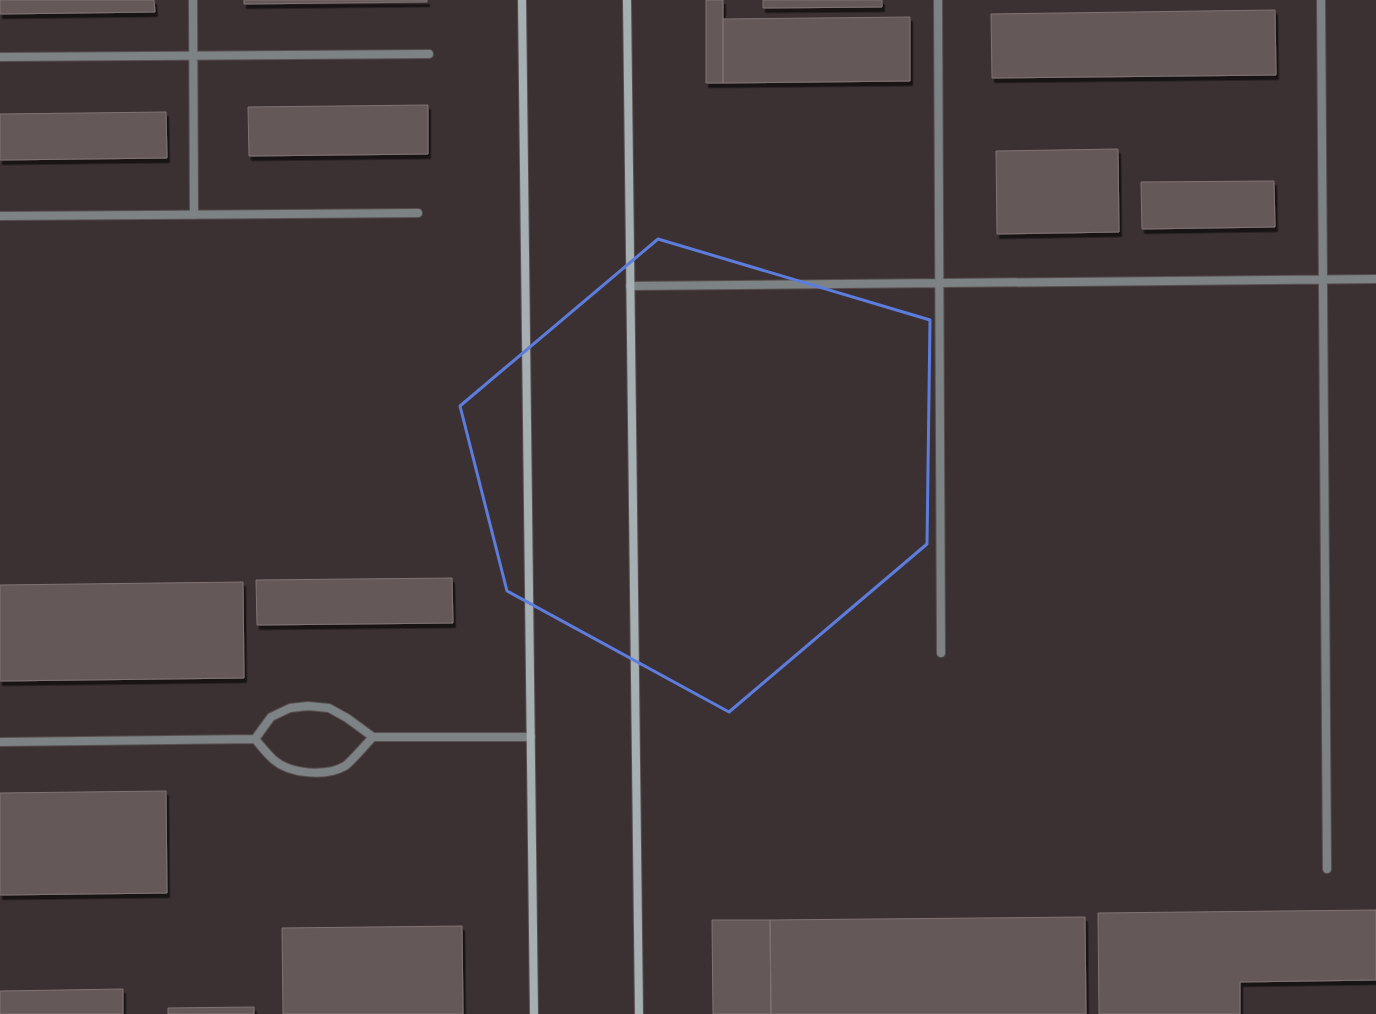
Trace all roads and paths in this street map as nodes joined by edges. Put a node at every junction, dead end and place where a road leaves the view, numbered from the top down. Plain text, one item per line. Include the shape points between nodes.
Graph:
1 (193, 0) edge
2 (522, 0) edge
3 (627, 0) edge
4 (938, 0) edge
5 (1321, 0) edge
6 (429, 54) dead end
7 (193, 56) junction
8 (0, 57) edge
9 (418, 213) dead end
10 (194, 215) junction
11 (0, 216) edge
12 (1323, 279) junction
13 (1376, 279) edge
14 (939, 283) junction
15 (630, 286) junction
16 (941, 653) dead end
17 (373, 737) junction
18 (531, 737) junction
19 (255, 739) junction
20 (0, 742) edge
21 (1327, 869) dead end
22 (534, 1014) edge
23 (639, 1014) edge

1 - 7 lane
2 - 18 street
3 - 15 street
4 - 14 lane
5 - 12 lane
6 - 7 lane
7 - 8 lane
7 - 10 lane
9 - 10 lane
10 - 11 lane
12 - 13 lane
12 - 14 lane
12 - 21 lane
14 - 15 lane
14 - 16 lane
15 - 23 street
17 - 18 lane
17 - 19 lane via 329,708 308,706 290,708 271,717
17 - 19 lane via 345,766 325,772 289,769 274,760
18 - 22 street
19 - 20 lane

